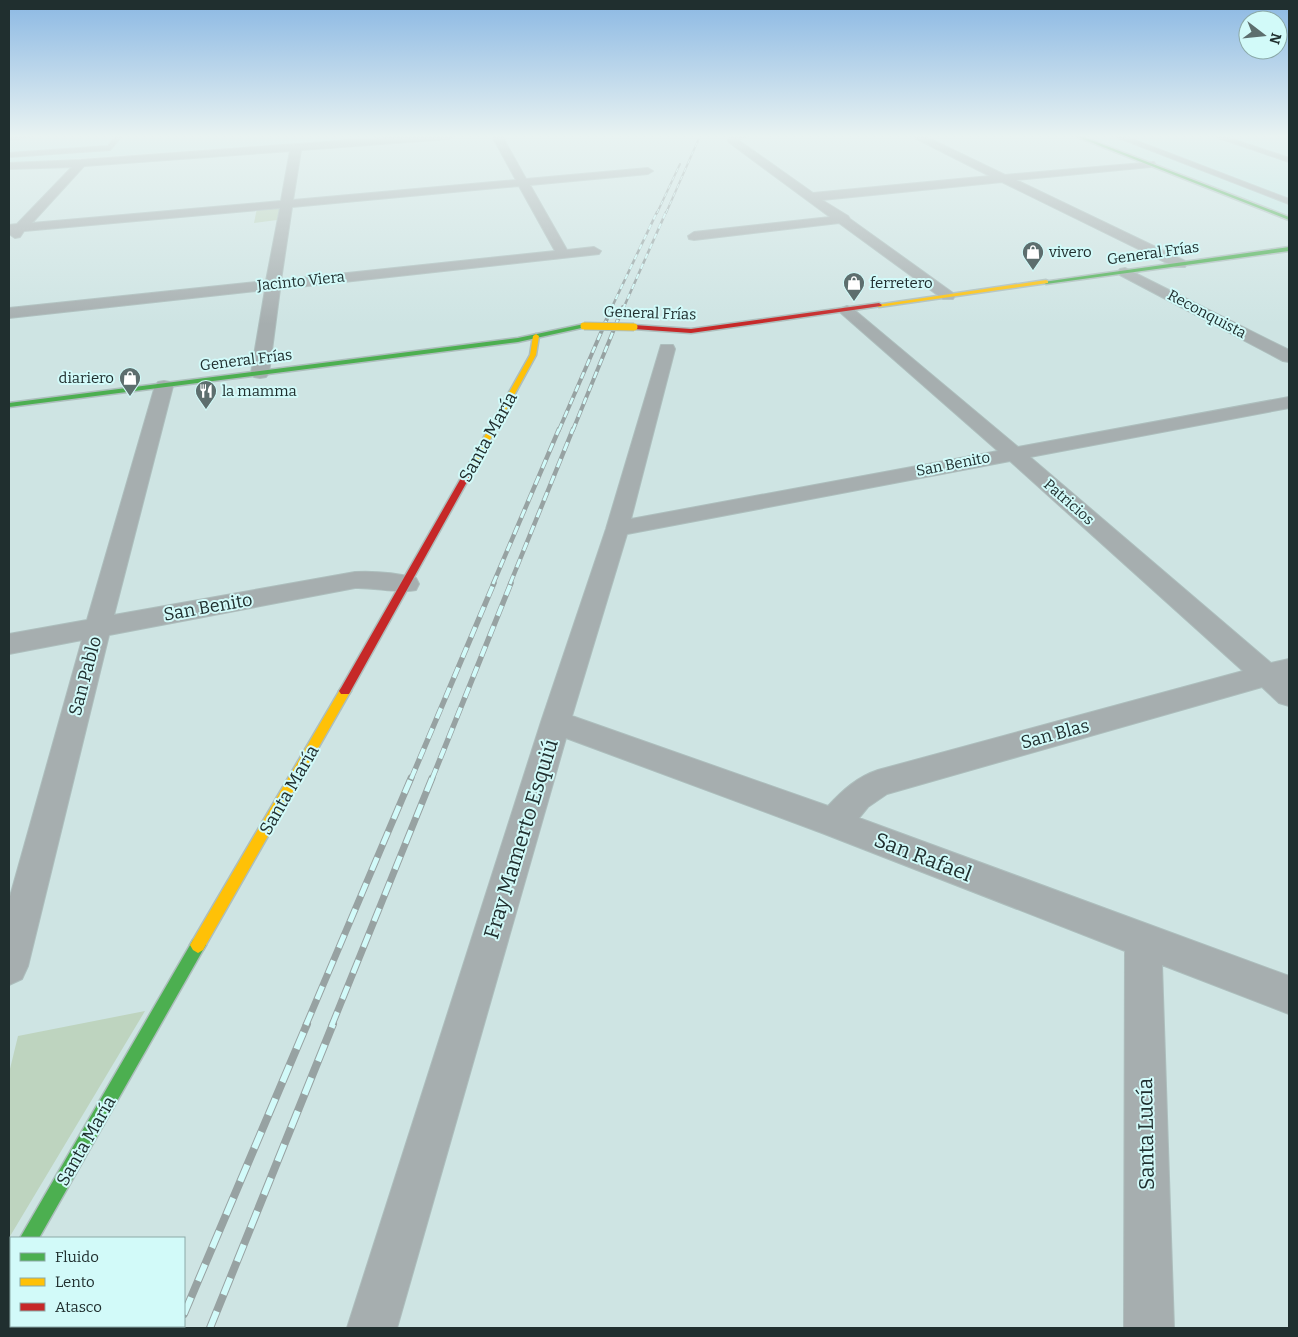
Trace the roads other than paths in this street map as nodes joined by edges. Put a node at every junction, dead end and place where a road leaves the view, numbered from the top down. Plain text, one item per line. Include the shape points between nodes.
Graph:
1 (45, 198) edge
2 (287, 198) edge
3 (357, 198) edge
4 (531, 198) edge
5 (814, 198) edge
6 (1043, 198) edge
7 (1237, 198) edge
8 (286, 205) junction
9 (844, 219) junction
10 (1289, 219) edge
11 (14, 228) edge
12 (694, 236) dead end
13 (9, 241) edge
14 (1289, 249) edge
15 (594, 251) dead end
16 (563, 254) junction
17 (1180, 264) junction
18 (1125, 272) junction
19 (273, 284) junction
20 (948, 296) junction
21 (847, 311) junction
22 (9, 313) edge
23 (536, 336) junction
24 (667, 349) dead end
25 (1289, 357) edge
26 (260, 373) junction
27 (164, 386) junction
28 (1289, 402) edge
29 (9, 405) edge
30 (1013, 452) junction
31 (617, 529) junction
32 (407, 584) junction
33 (98, 628) junction
34 (9, 644) edge
35 (1278, 672) edge
36 (1289, 695) edge
37 (556, 722) junction
38 (834, 823) junction
39 (1143, 940) junction
40 (9, 966) edge
41 (1289, 994) edge
42 (30, 1237) edge
43 (372, 1328) edge
44 (1149, 1328) edge

1 - 11 street
2 - 8 street
3 - 8 street
4 - 16 street
5 - 9 street
6 - 17 street
7 - 10 main road
8 - 11 street
8 - 19 street
9 - 12 street
9 - 20 street
11 - 13 street
14 - 17 main road, General Frías
15 - 16 street, Jacinto Viera
16 - 19 street, Jacinto Viera
17 - 18 main road, General Frías
18 - 20 main road, General Frías
18 - 25 street, Reconquista
19 - 22 street, Jacinto Viera
19 - 26 street
20 - 21 main road, General Frías
21 - 23 main road, General Frías, bridge via 707,330 584,326
21 - 30 street, Patricios
23 - 26 main road, General Frías
23 - 32 main road, Santa María via 533,355
24 - 31 street, Fray Mamerto Esquiú
26 - 27 main road, General Frías
27 - 29 main road, General Frías
27 - 33 street, San Pablo
28 - 30 street, San Benito
30 - 31 street, San Benito
30 - 35 street, Patricios
31 - 37 street, Fray Mamerto Esquiú
32 - 33 street, San Benito via 355,580
32 - 42 main road, Santa María
33 - 34 street, San Benito
33 - 40 street, San Pablo
35 - 36 street, Patricios
35 - 38 street, San Blas via 878,783 857,797
37 - 38 street, San Rafael
37 - 43 street, Fray Mamerto Esquiú
38 - 39 street, San Rafael
39 - 41 street, San Rafael
39 - 44 street, Santa Lucía

